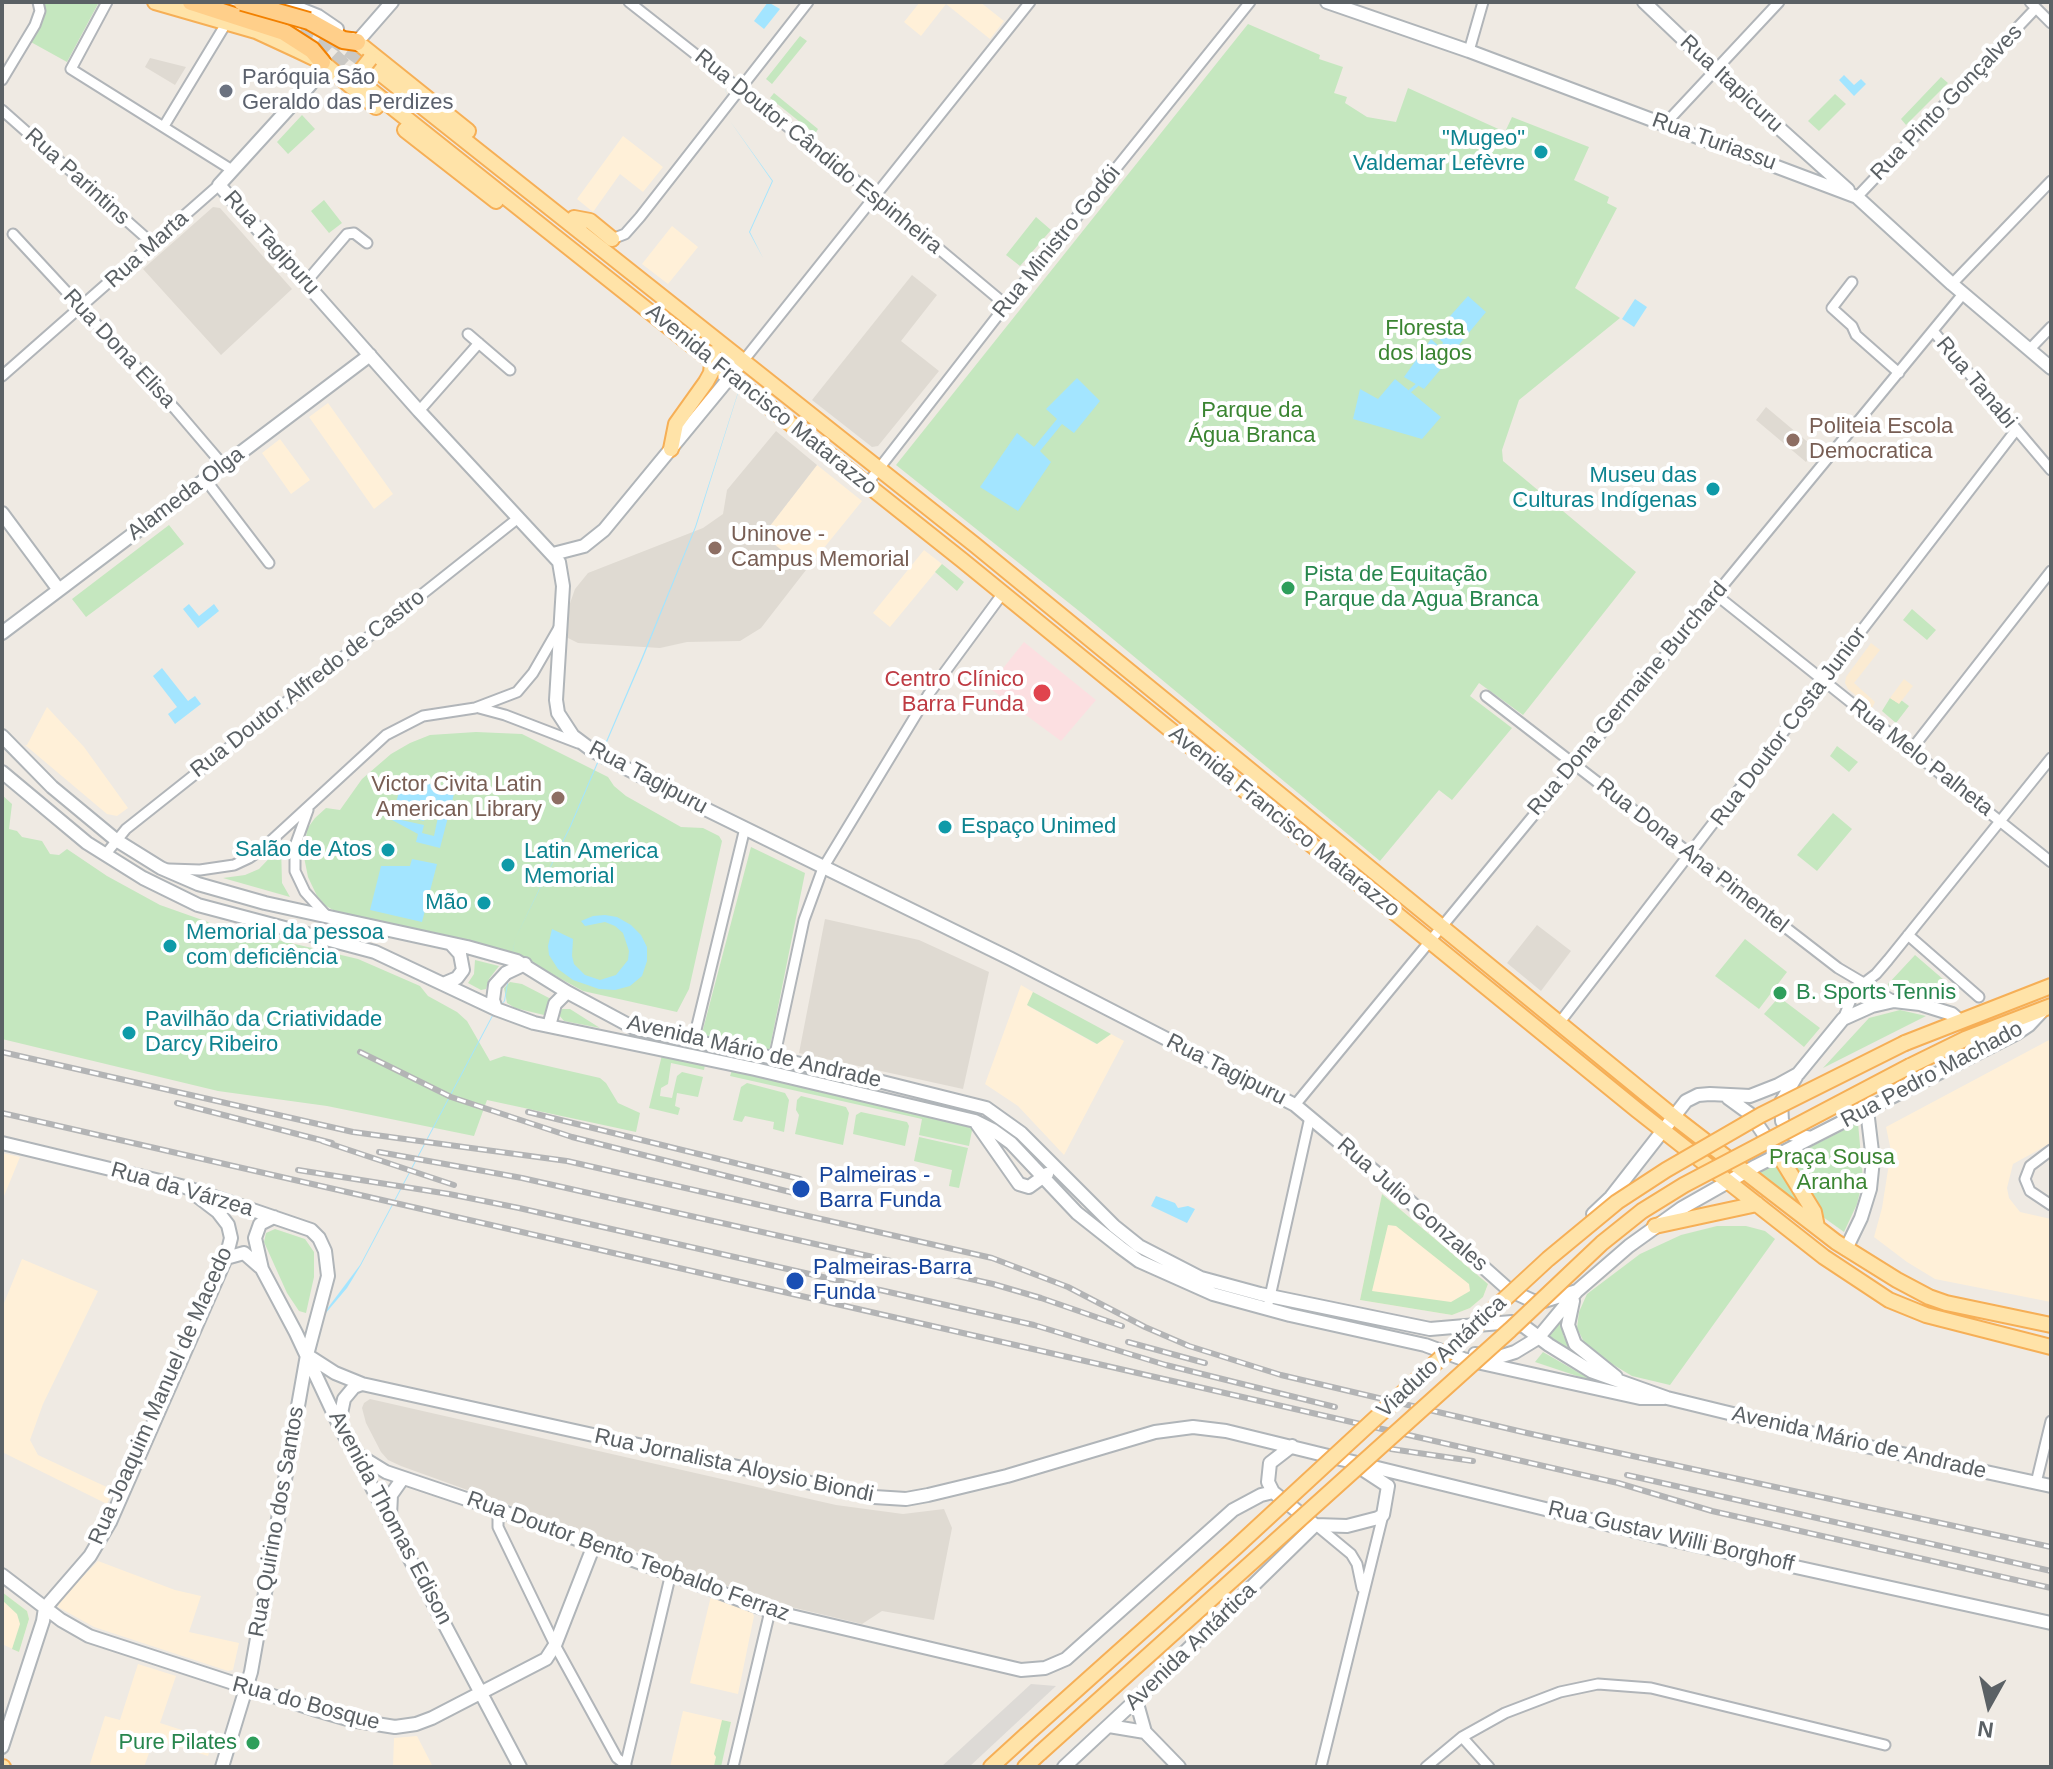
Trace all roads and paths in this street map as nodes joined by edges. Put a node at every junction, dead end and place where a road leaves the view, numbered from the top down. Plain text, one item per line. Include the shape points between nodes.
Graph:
1 (38, 2) edge
2 (107, 2) edge
3 (155, 2) edge
4 (191, 2) edge
5 (242, 2) edge
6 (283, 2) edge
7 (392, 2) edge
8 (629, 2) edge
9 (808, 2) edge
10 (1030, 2) edge
11 (1250, 2) edge
12 (1327, 2) edge
13 (1483, 2) edge
14 (1644, 2) edge
15 (1779, 2) edge
16 (2033, 5) edge
17 (227, 22) junction
18 (2051, 23) edge
19 (357, 42) junction
20 (1469, 51) junction
21 (374, 61) junction
22 (322, 62) junction
23 (1714, 69) junction
24 (2, 80) edge
25 (358, 86) junction
26 (741, 88) junction
27 (2, 110) edge
28 (1665, 124) junction
29 (164, 126) junction
30 (1788, 154) junction
31 (232, 170) junction
32 (2051, 181) edge
33 (219, 185) junction
34 (877, 197) junction
35 (1857, 197) junction
36 (574, 218) junction
37 (13, 234) dead end
38 (612, 239) joint
39 (367, 243) dead end
40 (153, 244) junction
41 (596, 244) junction
42 (306, 282) junction
43 (1852, 282) dead end
44 (1952, 284) junction
45 (1963, 294) junction
46 (1006, 305) junction
47 (81, 309) junction
48 (2051, 327) edge
49 (1933, 331) junction
50 (468, 334) dead end
51 (713, 336) junction
52 (479, 343) junction
53 (2029, 350) junction
54 (370, 355) junction
55 (713, 360) junction
56 (744, 360) junction
57 (2051, 368) edge
58 (510, 370) dead end
59 (1899, 373) junction
60 (2, 376) edge
61 (732, 376) junction
62 (419, 411) junction
63 (2016, 430) junction
64 (671, 449) junction
65 (223, 465) junction
66 (879, 469) junction
67 (2051, 470) edge
68 (205, 479) junction
69 (867, 484) junction
70 (2, 513) edge
71 (517, 519) junction
72 (553, 554) junction
73 (269, 563) dead end
74 (2051, 571) edge
75 (59, 590) junction
76 (1003, 593) junction
77 (1715, 594) junction
78 (560, 625) junction
79 (2, 633) edge
80 (1824, 682) junction
81 (1486, 696) dead end
82 (475, 708) junction
83 (2, 736) edge
84 (582, 744) junction
85 (1911, 750) junction
86 (2051, 758) edge
87 (1574, 764) junction
88 (2, 772) edge
89 (314, 800) junction
90 (2002, 821) junction
91 (745, 828) junction
92 (116, 840) junction
93 (105, 855) junction
94 (1692, 855) junction
95 (2051, 862) edge
96 (161, 868) junction
97 (823, 868) junction
98 (328, 917) junction
99 (1442, 926) junction
100 (1908, 935) junction
101 (1430, 940) junction
102 (451, 944) junction
103 (525, 964) junction
104 (1863, 983) junction
105 (443, 984) junction
106 (2051, 986) edge
107 (567, 992) junction
108 (1979, 997) dead end
109 (1894, 1001) junction
110 (2047, 1008) edge
111 (496, 1009) junction
112 (1843, 1019) junction
113 (1960, 1021) junction
114 (1560, 1022) junction
115 (549, 1026) junction
116 (693, 1042) junction
117 (774, 1059) junction
118 (1798, 1074) junction
119 (1720, 1094) junction
120 (1295, 1105) junction
121 (1867, 1110) junction
122 (1310, 1117) junction
123 (1674, 1117) junction
124 (975, 1121) junction
125 (1664, 1132) junction
126 (1811, 1138) junction
127 (2, 1143) edge
128 (2051, 1150) edge
129 (1779, 1155) junction
130 (1055, 1168) junction
131 (1747, 1171) junction
132 (1042, 1178) junction
133 (1727, 1182) junction
134 (185, 1187) junction
135 (1757, 1204) junction
136 (2051, 1205) edge
137 (274, 1217) junction
138 (1655, 1226) junction
139 (1817, 1227) junction
140 (1846, 1249) junction
141 (226, 1258) junction
142 (262, 1269) junction
143 (328, 1276) joint
144 (1509, 1290) junction
145 (1577, 1291) junction
146 (1269, 1303) junction
147 (2051, 1325) edge
148 (1465, 1326) junction
149 (1538, 1338) junction
150 (1425, 1345) junction
151 (2051, 1347) edge
152 (307, 1355) junction
153 (362, 1384) junction
154 (1628, 1385) junction
155 (1667, 1398) junction
156 (2051, 1421) edge
157 (339, 1425) junction
158 (1292, 1446) junction
159 (355, 1453) junction
160 (1346, 1459) junction
161 (1422, 1477) junction
162 (403, 1478) junction
163 (2036, 1483) junction
164 (1388, 1486) junction
165 (2051, 1486) edge
166 (1273, 1492) junction
167 (498, 1510) junction
168 (1383, 1515) junction
169 (392, 1523) junction
170 (1315, 1525) junction
171 (594, 1545) junction
172 (671, 1573) junction
173 (2, 1575) edge
174 (1363, 1591) junction
175 (45, 1608) junction
176 (770, 1611) junction
177 (2051, 1623) edge
178 (555, 1645) junction
179 (248, 1689) junction
180 (482, 1693) junction
181 (1136, 1700) junction
182 (1109, 1726) junction
183 (1145, 1732) junction
184 (1462, 1737) junction
185 (1885, 1745) dead end
186 (2, 1747) edge
187 (626, 1766) edge
188 (222, 1767) edge
189 (520, 1767) edge
190 (733, 1767) edge
191 (991, 1767) edge
192 (1025, 1767) edge
193 (1064, 1767) edge
194 (1179, 1767) edge
195 (1321, 1767) edge
196 (1426, 1767) edge
197 (1489, 1767) edge

1 - 24 street via 35,25
2 - 29 street via 71,69
3 - 17 main road
4 - 22 highway, Avenida Francisco Matarazzo via 284,32
5 - 19 highway, Avenida Francisco Matarazzo, bridge via 309,21
6 - 19 street via 318,16
7 - 19 street
8 - 26 street, Rua Doutor Cândido Espinheira
9 - 26 street
10 - 34 street
11 - 46 street, Rua Ministro Godói
12 - 20 street, Rua Turiassu
13 - 20 street
14 - 23 street, Rua Itapicuru
15 - 23 street
16 - 18 street
16 - 35 street, Rua Pinto Gonçalves
17 - 22 main road
17 - 29 street
19 - 21 main road, Avenida Francisco Matarazzo
20 - 28 street, Rua Turiassu
21 - 25 main road, bridge via 361,69
21 - 36 main road, Avenida Francisco Matarazzo
21 - 41 main road, Avenida Francisco Matarazzo
22 - 25 main road, Avenida Francisco Matarazzo
22 - 31 street via 310,85
23 - 28 street
23 - 30 street, Rua Itapicuru
25 - 55 main road, Avenida Francisco Matarazzo via 534,229 550,232
26 - 34 street, Rua Doutor Cândido Espinheira
26 - 38 street via 635,224
27 - 40 street, Rua Parintins
28 - 30 street, Rua Turiassu
29 - 31 street
30 - 35 street, Rua Itapicuru
30 - 35 street, Rua Turiassu
31 - 33 street
32 - 44 street
33 - 40 street, Rua Marta
33 - 42 street, Rua Tagipuru
34 - 46 street, Rua Doutor Cândido Espinheira
34 - 56 street
35 - 44 street, Rua Turiassu
36 - 38 main road via 590,221
36 - 41 main road, Avenida Francisco Matarazzo via 592,232
37 - 47 street, Rua Dona Elisa
39 - 42 street via 347,234
40 - 47 street, Rua Marta
41 - 51 main road, Avenida Francisco Matarazzo
42 - 54 street, Rua Tagipuru
43 - 59 street via 1832,308
44 - 45 street, Rua Turiassu
45 - 49 street, Rua Dona Germaine Burchard
45 - 53 street, Rua Turiassu
46 - 66 street, Rua Ministro Godói
47 - 60 street, Rua Marta
47 - 65 street, Rua Dona Elisa
48 - 53 street
49 - 59 street, Rua Dona Germaine Burchard
49 - 63 street, Rua Tanabi
50 - 52 street
51 - 55 main road
51 - 56 main road, Avenida Francisco Matarazzo
52 - 58 street
52 - 62 street
53 - 57 street, Rua Turiassu
54 - 62 street, Rua Tagipuru
54 - 65 street, Alameda Olga
55 - 61 main road, Avenida Francisco Matarazzo
55 - 64 main road via 706,382 676,424
56 - 61 street
56 - 66 main road, Avenida Francisco Matarazzo
59 - 77 street, Rua Dona Germaine Burchard
61 - 64 street
61 - 69 main road, Avenida Francisco Matarazzo
62 - 71 street, Rua Tagipuru
63 - 67 street, Rua Tanabi
63 - 80 street, Rua Doutor Costa Junior
64 - 72 street via 593,540 574,551
65 - 68 street, Alameda Olga
66 - 69 street, Rua Ministro Godói
66 - 99 main road, Avenida Francisco Matarazzo
68 - 73 street
68 - 75 street, Alameda Olga
69 - 76 main road, Avenida Francisco Matarazzo
70 - 75 street
71 - 72 street, Rua Tagipuru
71 - 92 street, Rua Doutor Alfredo de Castro
72 - 78 street, Rua Tagipuru via 562,572
74 - 85 street
75 - 79 street, Alameda Olga
76 - 97 street via 928,695
76 - 101 main road, Avenida Francisco Matarazzo
77 - 80 street, Rua Melo Palheta
77 - 87 street, Rua Dona Germaine Burchard
78 - 82 street via 517,692
78 - 84 street, Rua Tagipuru via 556,700 565,726
80 - 85 street, Rua Melo Palheta
80 - 94 street, Rua Doutor Costa Junior
81 - 87 street, Rua Dona Ana Pimentel
82 - 84 street
82 - 89 street via 405,724
83 - 92 street, Avenida Mário de Andrade
84 - 91 street, Rua Tagipuru
85 - 90 street, Rua Melo Palheta
86 - 90 street
87 - 94 street, Rua Dona Ana Pimentel
87 - 99 street, Rua Dona Germaine Burchard
88 - 93 street
89 - 96 street via 261,850 234,865 189,871
89 - 98 street via 298,830 295,871 313,903
90 - 95 street, Rua Melo Palheta
90 - 100 street
91 - 97 street, Rua Tagipuru
91 - 116 street
92 - 93 street, Rua Doutor Alfredo de Castro
92 - 96 street, Avenida Mário de Andrade
93 - 105 street, Avenida Mário de Andrade via 198,905 355,945
94 - 104 street, Rua Dona Ana Pimentel
94 - 114 street, Rua Doutor Costa Junior
96 - 98 street, Avenida Mário de Andrade via 229,894
97 - 117 street via 804,920
97 - 120 street, Rua Tagipuru
98 - 102 street, Avenida Mário de Andrade
99 - 101 street, Rua Dona Germaine Burchard
99 - 114 main road, Avenida Francisco Matarazzo
100 - 104 street
100 - 108 street
101 - 120 street, Rua Dona Germaine Burchard
101 - 125 main road, Avenida Francisco Matarazzo
102 - 103 street, Avenida Mário de Andrade
102 - 105 street via 463,970
103 - 107 street, Avenida Mário de Andrade
103 - 111 street via 495,985
104 - 109 street, Rua Dona Ana Pimentel
104 - 112 street
105 - 111 street, Avenida Mário de Andrade
106 - 113 main road
107 - 115 street via 555,1004
107 - 116 street, Avenida Mário de Andrade via 631,1026
109 - 112 street
109 - 113 street via 1937,1008
110 - 121 street, Rua Pedro Machado via 2017,1033
110 - 192 main road, Viaduto Antártica, bridge via 1910,1066 1642,1211
111 - 115 street, Avenida Mário de Andrade
112 - 118 street
113 - 191 main road, Viaduto Antártica, bridge via 1761,1115 1617,1202
114 - 123 main road, Avenida Francisco Matarazzo
115 - 124 street, Avenida Mário de Andrade
116 - 117 street, Avenida Mário de Andrade
117 - 130 street, Avenida Mário de Andrade via 986,1108 1021,1133
118 - 119 street via 1763,1093
118 - 126 street via 1781,1102 1782,1121 1791,1134
119 - 123 street via 1698,1095
119 - 129 street via 1742,1106
120 - 122 street, Rua Julio Gonzales
121 - 126 street, Rua Pedro Machado
121 - 140 street via 1873,1160 1870,1189
122 - 144 street, Rua Julio Gonzales
122 - 146 street
123 - 125 street
123 - 131 main road, Avenida Francisco Matarazzo
124 - 132 street, Avenida Mário de Andrade via 1011,1143
124 - 132 street via 1019,1184 1029,1187
125 - 133 main road, Avenida Francisco Matarazzo
125 - 144 street via 1611,1197
126 - 129 street, Rua Pedro Machado
127 - 134 street, Rua da Várzea
128 - 136 street via 2030,1166 2025,1179 2030,1191
129 - 131 street, Rua Pedro Machado
129 - 139 main road via 1814,1212
130 - 132 street
130 - 146 street, Avenida Mário de Andrade via 1139,1246 1201,1278
131 - 133 street, Rua Pedro Machado
131 - 139 main road, Avenida Francisco Matarazzo
132 - 146 street, Avenida Mário de Andrade via 1139,1261 1213,1294
133 - 135 main road, Avenida Francisco Matarazzo
133 - 138 street, Rua Pedro Machado
134 - 137 street, Rua da Várzea
134 - 141 street, Rua Joaquim Manuel de Macedo via 228,1225
135 - 138 main road
135 - 151 main road, Avenida Francisco Matarazzo via 1856,1281 1889,1300 1959,1325
137 - 142 street, Avenida Thomas Edison via 260,1224 255,1238
137 - 143 street, Rua da Várzea via 319,1238
138 - 145 street, Rua Pedro Machado
139 - 140 main road, Avenida Francisco Matarazzo
140 - 147 main road, Avenida Francisco Matarazzo via 1938,1300
141 - 142 street via 244,1253
141 - 175 street, Rua Joaquim Manuel de Macedo via 110,1522 90,1556
142 - 152 street, Avenida Thomas Edison
143 - 152 street, Rua Quirino dos Santos
144 - 145 street, Rua Julio Gonzales via 1533,1301
144 - 148 street
145 - 149 street, Rua Pedro Machado
145 - 154 street via 1568,1325 1575,1344
146 - 148 street, Avenida Mário de Andrade via 1430,1329
146 - 150 street, Avenida Mário de Andrade
148 - 149 street, Avenida Mário de Andrade via 1512,1322
149 - 150 street, Rua Pedro Machado via 1505,1356
149 - 154 street, Avenida Mário de Andrade via 1591,1371
150 - 155 street, Avenida Mário de Andrade via 1463,1359 1640,1398
152 - 153 street, Rua Jornalista Aloysio Biondi
152 - 157 street, Avenida Thomas Edison
152 - 179 street, Rua Quirino dos Santos
153 - 157 street via 344,1399
153 - 158 street, Rua Jornalista Aloysio Biondi via 874,1497 928,1495 1122,1440 1193,1427
154 - 155 street, Avenida Mário de Andrade
155 - 163 street, Avenida Mário de Andrade
156 - 163 street
157 - 159 street, Avenida Thomas Edison
158 - 160 street, Rua Gustav Willi Borghoff
158 - 166 street via 1270,1463
159 - 162 street, Rua Doutor Bento Teobaldo Ferraz
159 - 169 street, Avenida Thomas Edison
160 - 161 street, Rua Gustav Willi Borghoff
160 - 164 street
161 - 164 street
161 - 177 street, Rua Gustav Willi Borghoff via 1668,1539
162 - 167 street, Rua Doutor Bento Teobaldo Ferraz
162 - 169 street via 391,1495
163 - 165 street, Avenida Mário de Andrade
164 - 168 street
166 - 170 street
166 - 176 street, Rua Doutor Bento Teobaldo Ferraz via 1233,1510 1081,1648 1045,1668 1021,1670
167 - 171 street, Rua Doutor Bento Teobaldo Ferraz
167 - 178 street via 498,1527
168 - 170 street via 1347,1526
168 - 174 street
169 - 180 street, Avenida Thomas Edison
170 - 174 street via 1351,1554
170 - 181 street, Avenida Antártica
171 - 172 street, Rua Doutor Bento Teobaldo Ferraz
171 - 178 street, Rua do Bosque
172 - 176 street, Rua Doutor Bento Teobaldo Ferraz
172 - 187 street
173 - 175 street, Rua do Bosque
174 - 195 street
175 - 179 street, Rua do Bosque via 89,1636
175 - 186 street, Rua Joaquim Manuel de Macedo
176 - 190 street
178 - 180 street, Rua do Bosque via 546,1659
178 - 187 street
179 - 180 street, Rua do Bosque via 351,1720 395,1727 416,1724
179 - 188 street, Rua Quirino dos Santos
180 - 189 street, Avenida Thomas Edison
181 - 182 street, Avenida Antártica
181 - 183 street
182 - 183 street
182 - 193 street, Avenida Antártica
183 - 194 street
184 - 185 street via 1540,1699 1598,1684 1651,1688
184 - 196 street
184 - 197 street

